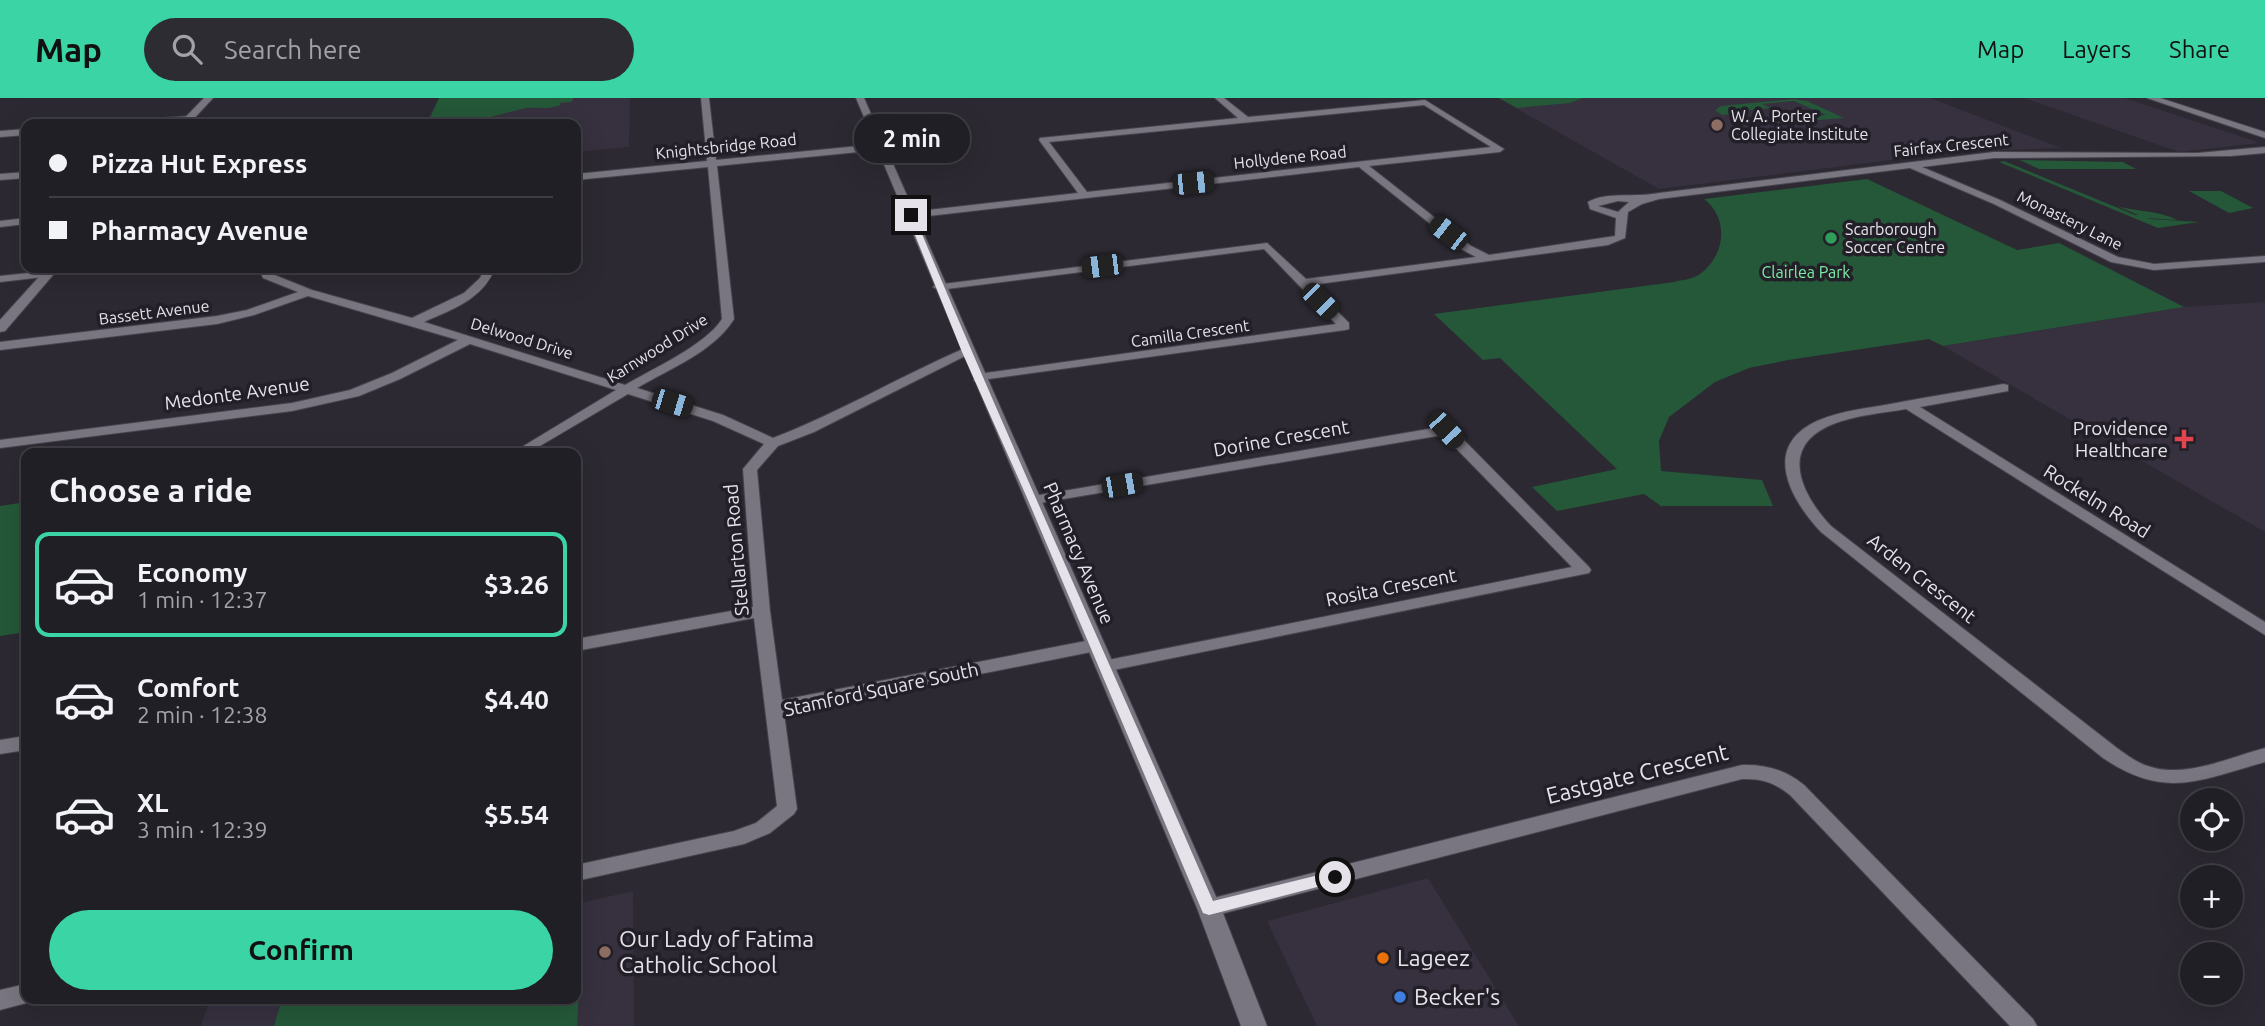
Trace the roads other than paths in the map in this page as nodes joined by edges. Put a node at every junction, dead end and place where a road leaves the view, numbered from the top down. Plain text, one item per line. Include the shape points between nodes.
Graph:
1 (209, 98) edge
2 (705, 98) edge
3 (860, 98) edge
4 (1219, 98) edge
5 (2151, 98) edge
6 (189, 119) edge
7 (1246, 120) junction
8 (21, 132) edge
9 (0, 134) edge
10 (2265, 135) edge
11 (879, 147) junction
12 (2265, 150) edge
13 (712, 163) junction
14 (1362, 165) junction
15 (1911, 165) junction
16 (21, 175) edge
17 (581, 176) edge
18 (0, 177) edge
19 (1084, 195) junction
20 (1641, 200) junction
21 (911, 215) junction
22 (1621, 216) junction
23 (21, 222) edge
24 (0, 224) edge
25 (1486, 258) junction
26 (2265, 259) edge
27 (38, 273) edge
28 (48, 273) edge
29 (266, 273) edge
30 (488, 273) edge
31 (0, 279) edge
32 (1303, 283) junction
33 (939, 286) junction
34 (307, 292) junction
35 (413, 322) junction
36 (0, 328) edge
37 (468, 340) junction
38 (0, 346) edge
39 (967, 352) junction
40 (978, 379) junction
41 (2003, 388) dead end
42 (626, 389) junction
43 (1908, 405) junction
44 (773, 443) junction
45 (0, 444) edge
46 (527, 448) edge
47 (1507, 495) joint
48 (1034, 500) junction
49 (762, 611) junction
50 (2265, 630) edge
51 (581, 644) edge
52 (1096, 646) junction
53 (1104, 666) junction
54 (775, 708) junction
55 (21, 744) edge
56 (0, 747) edge
57 (2265, 755) edge
58 (581, 872) edge
59 (1209, 908) junction
60 (21, 995) edge
61 (0, 1000) edge
62 (1254, 1026) edge
63 (2025, 1026) edge

1 - 6 street
2 - 13 street, Karnwood Drive
3 - 11 street, Pharmacy Avenue
4 - 7 street
5 - 10 street
7 - 14 street, Hollydene Road via 1424,102 1500,149
7 - 19 street via 1043,140
8 - 9 street
11 - 13 street, Knightsbridge Road
11 - 21 street, Pharmacy Avenue
12 - 15 street, Fairfax Crescent via 2187,158 1994,155
13 - 17 street, Knightsbridge Road
13 - 42 street, Karnwood Drive via 729,319 701,345
14 - 19 street, Hollydene Road
14 - 25 street
15 - 20 street, Fairfax Crescent
15 - 26 street, Monastery Lane via 2115,260 2154,267
16 - 18 street
19 - 21 street, Hollydene Road
20 - 22 street
20 - 22 street, Fairfax Crescent via 1593,201 1602,212
21 - 33 street, Pharmacy Avenue
22 - 25 street via 1620,238 1608,242
23 - 24 street
25 - 32 street
27 - 31 street
28 - 36 street
29 - 34 street, Delwood Drive
30 - 35 street via 474,291
32 - 33 street via 1267,246
32 - 40 street, Camilla Crescent via 1345,326
33 - 39 street, Pharmacy Avenue
34 - 35 street, Delwood Drive
34 - 38 street, Bassett Avenue via 217,320
35 - 37 street, Delwood Drive
37 - 42 street, Delwood Drive
37 - 45 street, Medonte Avenue via 374,386 304,404
39 - 40 street, Pharmacy Avenue
39 - 44 street, Stellarton Road
40 - 48 street, Pharmacy Avenue
41 - 43 street, Arden Crescent
42 - 44 street, Delwood Drive via 718,418
42 - 46 street, Karnwood Drive
43 - 50 street, Rockelm Road
43 - 57 street, Arden Crescent via 1841,418 1805,436 1794,452 1791,472 1812,516 2131,766 2147,774 2180,776
44 - 49 street, Stellarton Road via 750,469
47 - 48 street, Dorine Crescent via 1446,430
47 - 53 street, Rosita Crescent via 1583,570
48 - 52 street, Pharmacy Avenue
49 - 51 street
49 - 54 street, Stellarton Road
52 - 53 street, Pharmacy Avenue
52 - 54 street, Stamford Square South
53 - 59 street, Pharmacy Avenue
54 - 58 street, Stamford Square South via 787,809 763,828 737,838
55 - 56 street
59 - 62 street, Pharmacy Avenue
59 - 63 street, Eastgate Crescent via 1742,772 1763,771 1797,790
60 - 61 street

